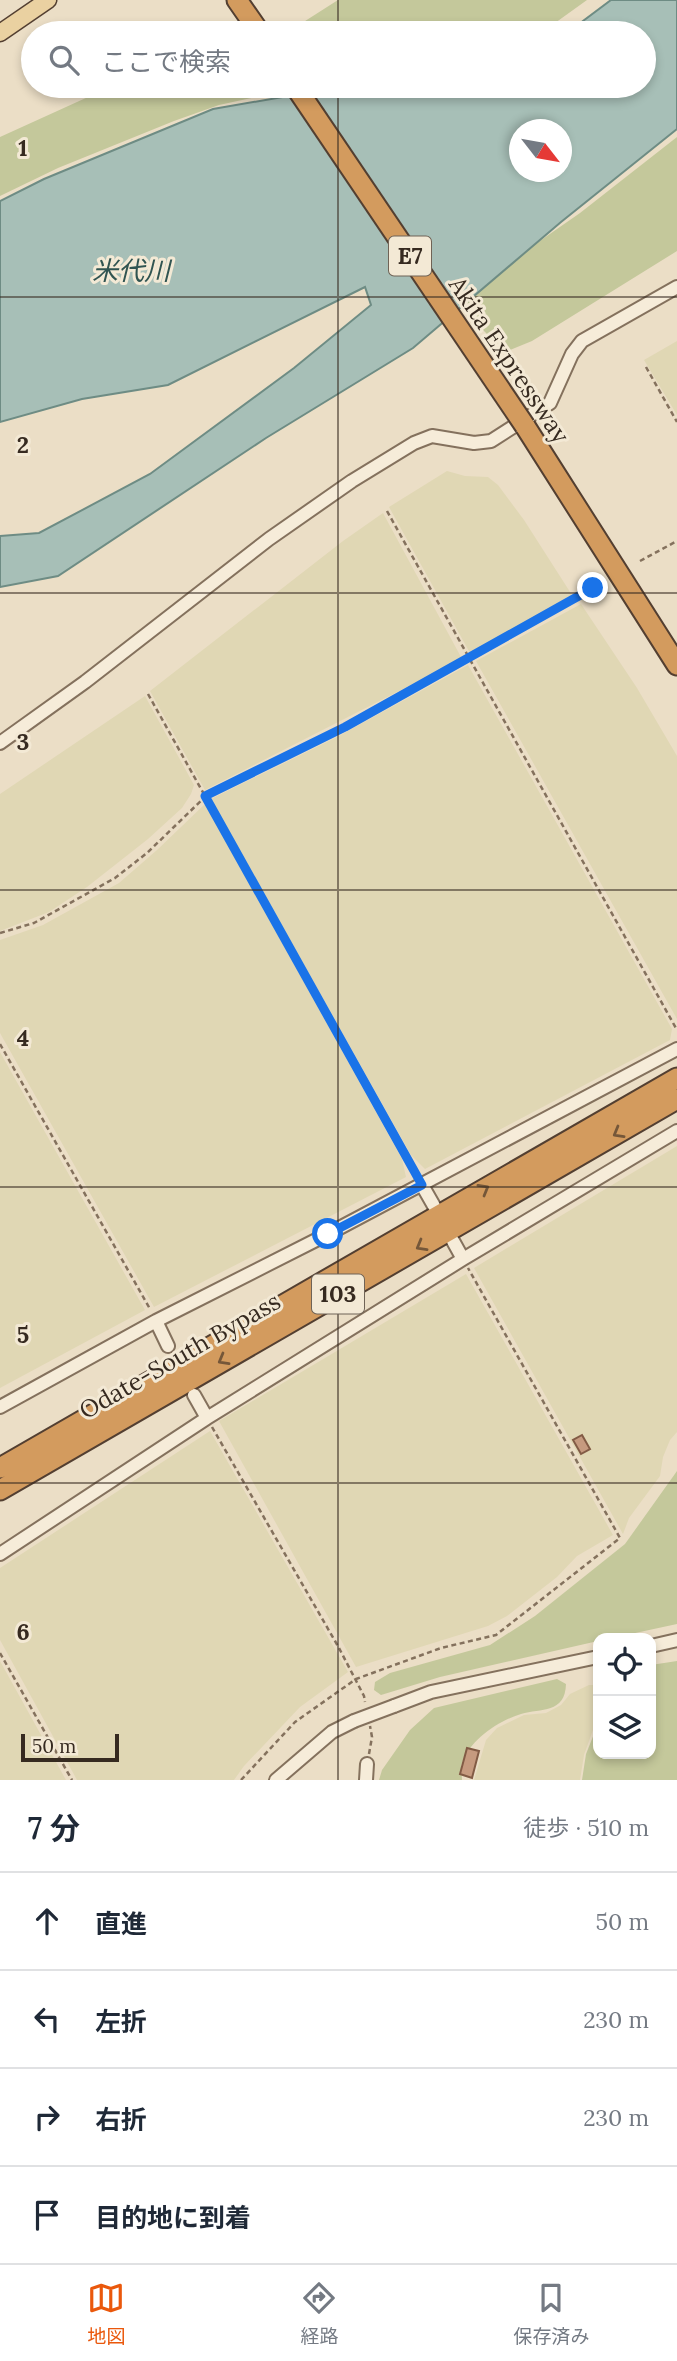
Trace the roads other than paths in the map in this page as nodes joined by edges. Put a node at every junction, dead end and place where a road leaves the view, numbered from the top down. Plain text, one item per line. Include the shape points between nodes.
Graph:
1 (48, 0) edge
2 (237, 0) edge
3 (252, 21) edge
4 (0, 33) edge
5 (303, 98) edge
6 (677, 286) edge
7 (677, 665) edge
8 (0, 743) edge
9 (677, 1049) edge
10 (677, 1078) edge
11 (677, 1099) edge
12 (677, 1131) edge
13 (422, 1185) junction
14 (434, 1206) dead end
15 (453, 1241) dead end
16 (463, 1259) junction
17 (156, 1321) junction
18 (168, 1346) dead end
19 (149, 1391) junction
20 (194, 1395) dead end
21 (0, 1408) edge
22 (208, 1418) junction
23 (0, 1458) edge
24 (0, 1468) edge
25 (0, 1490) edge
26 (0, 1503) edge
27 (0, 1554) edge
28 (677, 1640) edge
29 (656, 1645) edge
30 (593, 1658) edge
31 (368, 1764) dead end
32 (276, 1780) edge
33 (366, 1780) edge

1 - 4 main road
2 - 3 highway
5 - 7 highway, Akita Expressway / E7, bridge via 525,426
6 - 8 street via 582,341 550,403 491,441 432,436 352,481
9 - 13 street
19 -> 10 highway, Odate-South Bypass / 103
11 -> 19 highway, Odate-South Bypass / 103
12 - 16 street
13 - 14 street
13 - 17 street
15 - 16 street
16 - 22 street
17 - 18 street
17 - 21 street
19 - 23 highway
19 - 24 highway, Odate-South Bypass / 103
19 - 25 highway, Odate-South Bypass / 103
19 - 26 highway
20 - 22 street
22 - 27 street
28 - 29 street
30 - 32 street, bridge via 431,1692 354,1721 332,1732
31 - 33 street

